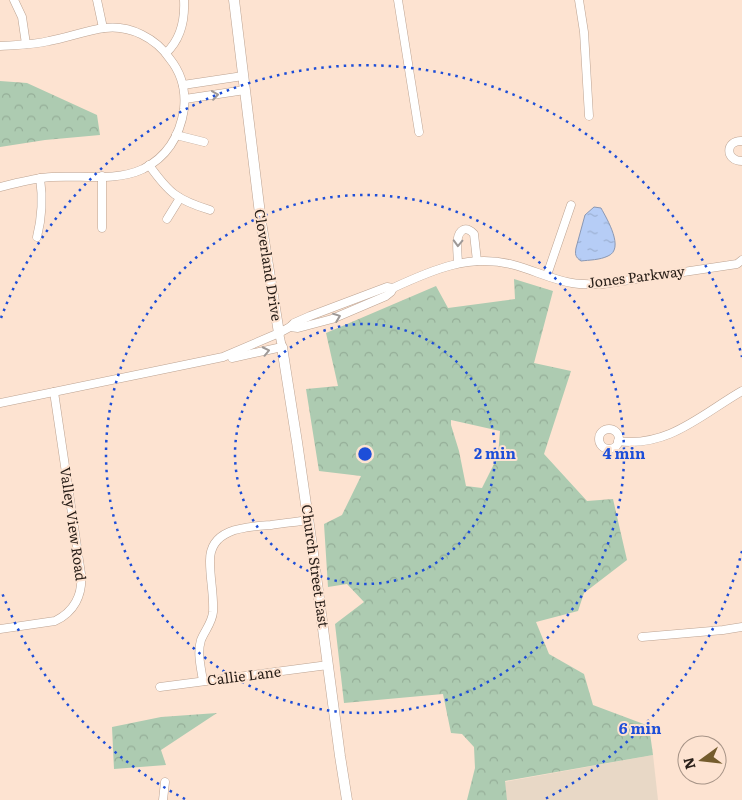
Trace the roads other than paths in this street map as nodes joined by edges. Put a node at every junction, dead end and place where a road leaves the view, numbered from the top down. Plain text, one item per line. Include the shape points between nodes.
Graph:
1 (14, 0) edge
2 (97, 0) edge
3 (184, 0) edge
4 (234, 0) edge
5 (398, 0) edge
6 (579, 0) edge
7 (103, 28) junction
8 (26, 44) junction
9 (0, 46) edge
10 (166, 53) junction
11 (243, 76) junction
12 (245, 90) junction
13 (184, 92) junction
14 (589, 116) dead end
15 (419, 132) dead end
16 (176, 135) junction
17 (742, 141) edge
18 (204, 142) dead end
19 (742, 162) edge
20 (149, 165) junction
21 (102, 176) junction
22 (40, 178) junction
23 (0, 187) edge
24 (180, 198) junction
25 (571, 205) dead end
26 (210, 210) dead end
27 (167, 219) dead end
28 (102, 228) dead end
29 (37, 237) dead end
30 (478, 261) junction
31 (458, 263) junction
32 (740, 264) edge
33 (546, 275) junction
34 (279, 333) junction
35 (282, 347) junction
36 (215, 359) junction
37 (742, 391) edge
38 (54, 392) junction
39 (0, 403) edge
40 (618, 441) dead end
41 (308, 520) junction
42 (742, 627) edge
43 (0, 629) edge
44 (642, 637) dead end
45 (328, 665) junction
46 (203, 681) junction
47 (160, 687) dead end
48 (166, 782) dead end
49 (163, 800) edge
50 (347, 800) edge

1 - 8 street via 22,17
2 - 7 street
3 - 10 street via 179,35
4 - 11 main road, Cloverland Drive
5 - 15 street
6 - 14 street
7 - 8 street
7 - 10 street via 124,29 143,35
8 - 9 street
10 - 13 street via 176,67
11 - 12 main road, Cloverland Drive
11 - 13 street
13 -> 12 street
12 - 34 main road, Cloverland Drive via 262,230
13 - 16 street
16 - 18 street
16 - 20 street via 166,151
17 - 19 street via 734,142 729,151 734,159
20 - 21 street via 129,174
20 - 24 street
21 - 22 street
21 - 28 street
22 - 23 street
22 - 29 street via 42,209
24 - 26 street
24 - 27 street
25 - 33 street
30 - 31 street, Jones Parkway
30 -> 31 street via 475,237 470,230 464,230 457,239
30 - 33 street, Jones Parkway via 513,264
31 - 34 street, Jones Parkway via 333,307 300,320
32 - 33 street, Jones Parkway via 603,284 574,283
34 - 35 street, Church Street East
34 - 36 street, Cloverland Drive
36 -> 35 street
35 - 41 main road, Church Street East
36 - 38 street, Cloverland Drive
37 - 40 street via 674,432 648,441
38 - 39 street, Cloverland Drive
38 - 43 street, Valley View Road via 81,574 80,594 69,612 55,621
41 - 45 main road, Church Street East
41 - 46 street via 237,529 218,539 210,561 213,613 199,648
42 - 44 street
45 - 46 street, Callie Lane
45 - 50 main road, Church Street East
46 - 47 street, Callie Lane
48 - 49 street

